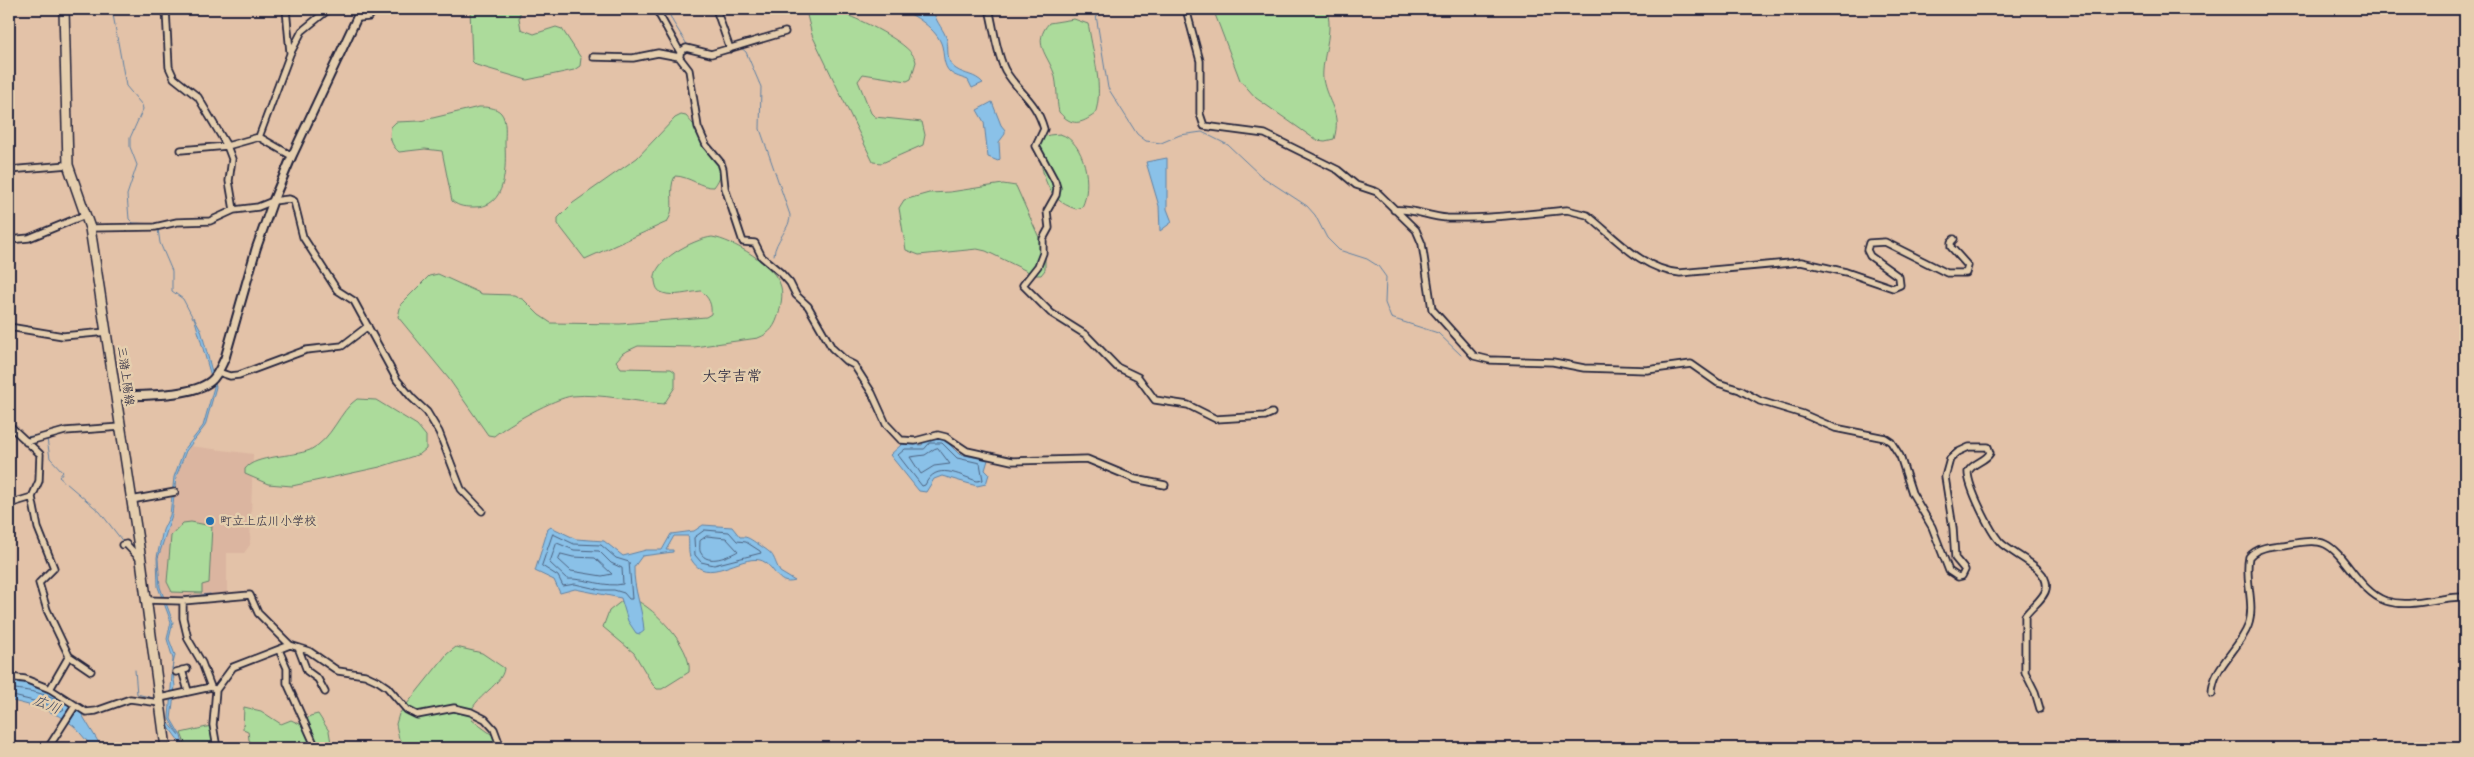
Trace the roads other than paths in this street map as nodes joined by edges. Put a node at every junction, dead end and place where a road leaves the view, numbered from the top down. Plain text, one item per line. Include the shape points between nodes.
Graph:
1 (64, 9) edge
2 (166, 9) edge
3 (286, 9) edge
4 (329, 9) edge
5 (361, 9) edge
6 (375, 9) edge
7 (656, 9) edge
8 (716, 9) edge
9 (990, 9) edge
10 (1186, 9) edge
11 (358, 18) junction
12 (785, 32) dead end
13 (730, 49) junction
14 (290, 54) junction
15 (680, 54) junction
16 (593, 57) dead end
17 (259, 137) junction
18 (227, 146) junction
19 (181, 150) dead end
20 (292, 156) junction
21 (68, 165) junction
22 (9, 170) edge
23 (273, 202) junction
24 (234, 210) junction
25 (1394, 210) junction
26 (85, 215) junction
27 (90, 228) junction
28 (1954, 239) dead end
29 (9, 240) edge
30 (368, 326) junction
31 (9, 327) edge
32 (107, 332) junction
33 (218, 372) junction
34 (116, 396) junction
35 (1272, 413) dead end
36 (9, 425) edge
37 (120, 427) junction
38 (26, 442) junction
39 (1165, 485) dead end
40 (175, 492) dead end
41 (32, 497) junction
42 (131, 500) junction
43 (9, 504) edge
44 (482, 511) dead end
45 (124, 545) dead end
46 (141, 560) junction
47 (2465, 598) edge
48 (146, 600) junction
49 (183, 601) junction
50 (295, 648) junction
51 (280, 652) junction
52 (69, 656) junction
53 (182, 670) dead end
54 (91, 671) dead end
55 (9, 677) edge
56 (50, 688) junction
57 (214, 688) junction
58 (188, 691) junction
59 (325, 692) dead end
60 (2212, 694) dead end
61 (161, 700) junction
62 (75, 706) junction
63 (2040, 709) dead end
64 (48, 748) edge
65 (166, 748) edge
66 (217, 748) edge
67 (316, 748) edge
68 (501, 748) edge

1 - 21 main road, 三潴上陽線
2 - 18 street via 169,68 174,78 198,98
3 - 14 street
4 - 14 street via 302,31
5 - 11 street
6 - 11 street via 369,16
7 - 15 street
8 - 13 street
9 - 35 street via 1000,60 1040,115 1044,128 1036,146 1057,188 1047,212 1049,228 1043,239 1041,259 1023,285 1051,313 1086,335 1117,367 1138,377 1155,400 1188,405 1216,419
10 - 25 street via 1200,61 1200,114 1204,126 1225,131 1256,131 1280,139 1338,170 1356,185 1377,192
11 - 20 street
12 - 13 street
13 - 15 street via 711,54 686,48
14 - 17 street
15 - 16 street
15 - 39 street via 689,70 698,127 724,170 725,188 743,242 756,243 762,257 790,283 796,295 808,306 832,348 854,365 886,424 901,440 946,437 967,451 1012,461 1087,459 1135,479
17 - 18 street
17 - 20 street
18 - 19 street
18 - 24 street via 232,159 230,182
20 - 23 street
21 - 22 street
21 - 26 main road, 三潴上陽線
23 - 24 street via 258,208
23 - 30 street via 294,201 303,237 338,290 354,301
23 - 33 street
24 - 27 street via 210,220 155,227
25 - 28 street via 1433,217 1470,218 1567,210 1587,215 1650,265 1666,272 1801,262 1846,272 1892,288 1900,285 1899,277 1870,256 1867,250 1869,243 1885,242 1947,273 1966,273 1968,266 1951,247
25 - 63 street via 1419,236 1432,308 1474,356 1490,360 1537,360 1584,368 1647,370 1691,364 1718,383 1740,390 1760,402 1803,414 1835,428 1885,438 1900,456 1912,492 1932,527 1949,571 1958,577 1965,570 1956,558 1946,486 1947,466 1954,455 1964,449 1988,447 1989,456 1968,472 1970,486 1999,541 2040,571 2046,584 2043,596 2025,616 2025,672 2036,692
26 - 27 main road, 三潴上陽線
26 - 29 street via 29,238
27 - 32 main road, 三潴上陽線
30 - 33 street via 342,346 306,350 240,375
30 - 44 street via 397,380 428,412 461,489
31 - 32 street via 63,336
32 - 34 main road, 三潴上陽線
33 - 34 street via 210,382 195,388
34 - 37 main road, 三潴上陽線
36 - 38 street
37 - 38 street via 65,431
37 - 42 main road, 三潴上陽線
38 - 41 street via 40,454 39,481
40 - 42 street
41 - 43 street
41 - 52 street via 38,528 54,568 40,583 47,610
42 - 46 main road, 三潴上陽線
45 - 46 street
46 - 48 main road, 三潴上陽線
47 - 60 street via 2396,603 2370,592 2327,545 2313,542 2258,550 2249,557 2247,564 2249,624 2241,641 2215,676
48 - 49 street
48 - 61 main road, 三潴上陽線
49 - 50 street via 250,595 258,613
49 - 57 street via 188,639
50 - 51 street
50 - 59 street via 306,671 320,682
50 - 68 street via 314,655 338,671 365,675 378,681 407,710 417,715 454,708 485,718 494,729
51 - 57 street via 233,667
51 - 67 street via 287,668 287,683
52 - 54 street
52 - 56 street
53 - 58 street
55 - 56 street
56 - 62 street
57 - 58 street
57 - 66 street via 213,725
58 - 61 street
61 - 62 street via 130,699 86,712
61 - 65 main road, 三潴上陽線
62 - 64 street

